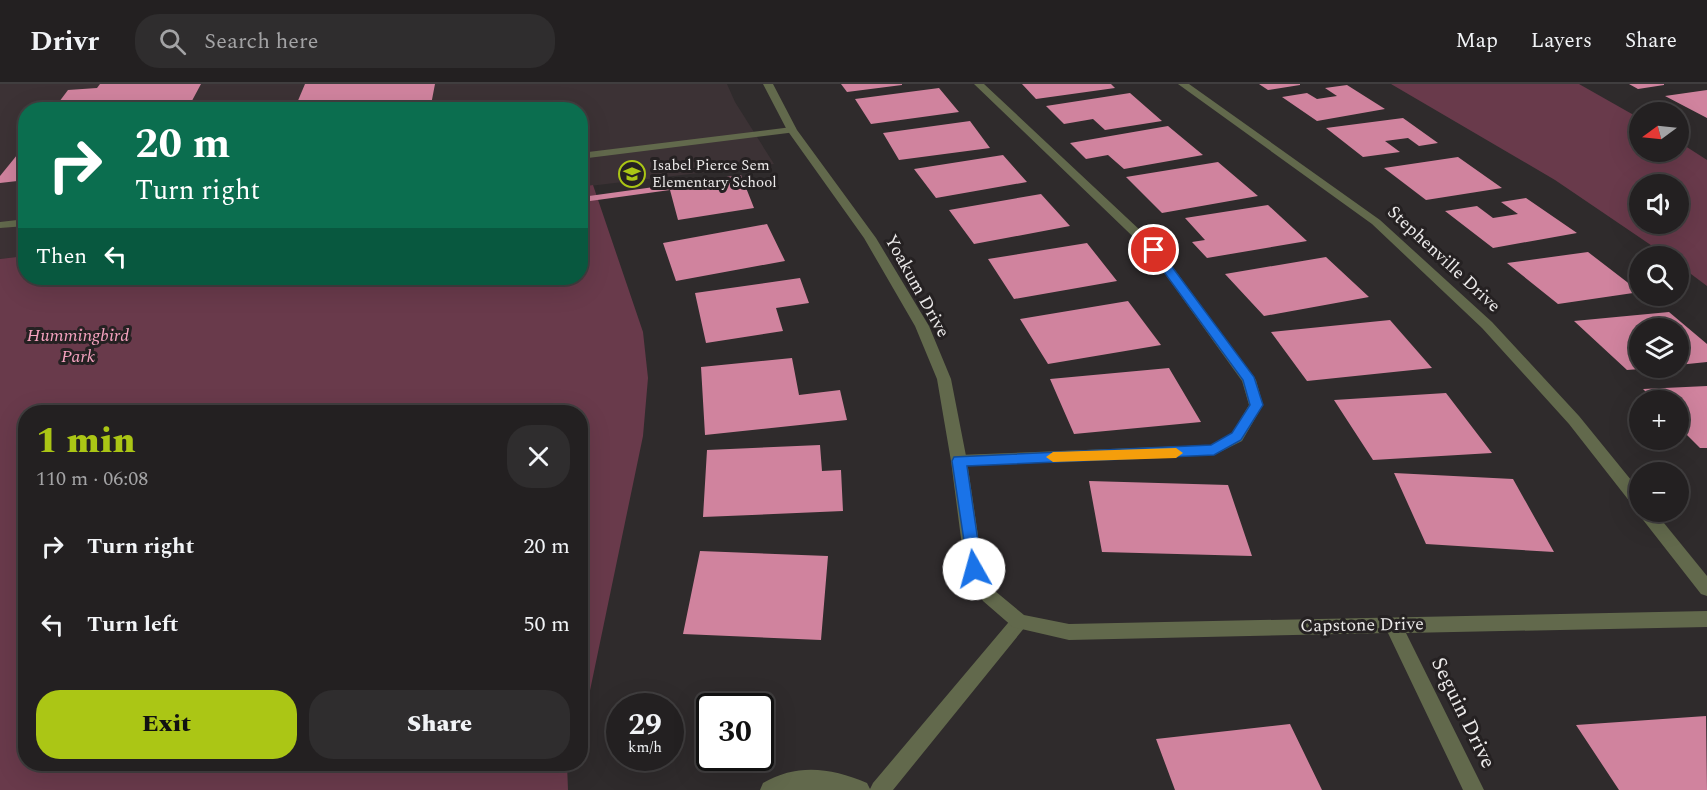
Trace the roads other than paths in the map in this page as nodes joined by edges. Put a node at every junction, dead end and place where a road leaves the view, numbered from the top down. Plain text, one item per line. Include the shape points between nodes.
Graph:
1 (768, 84) edge
2 (979, 84) edge
3 (1183, 84) edge
4 (792, 130) junction
5 (588, 155) edge
6 (18, 223) edge
7 (0, 225) edge
8 (959, 461) junction
9 (1629, 490) edge
10 (1654, 522) edge
11 (1707, 589) edge
12 (1707, 619) edge
13 (1019, 622) junction
14 (1393, 624) junction
15 (770, 790) edge
16 (860, 790) edge
17 (880, 790) edge
18 (1474, 790) edge

1 - 4 street, Yoakum Drive
2 - 8 street via 1154,250 1249,380 1256,405 1236,437 1214,450
3 - 9 street, Stephenville Drive via 1376,222 1487,326 1574,420
4 - 5 street
4 - 8 street, Yoakum Drive via 870,238 922,326 944,380
6 - 7 street
8 - 13 street, Yoakum Drive via 974,569 989,596
10 - 11 street
12 - 14 street, Capstone Drive
13 - 14 street, Capstone Drive via 1070,632
13 - 17 street
14 - 18 street, Seguin Drive
15 - 16 street via 809,777 843,782

